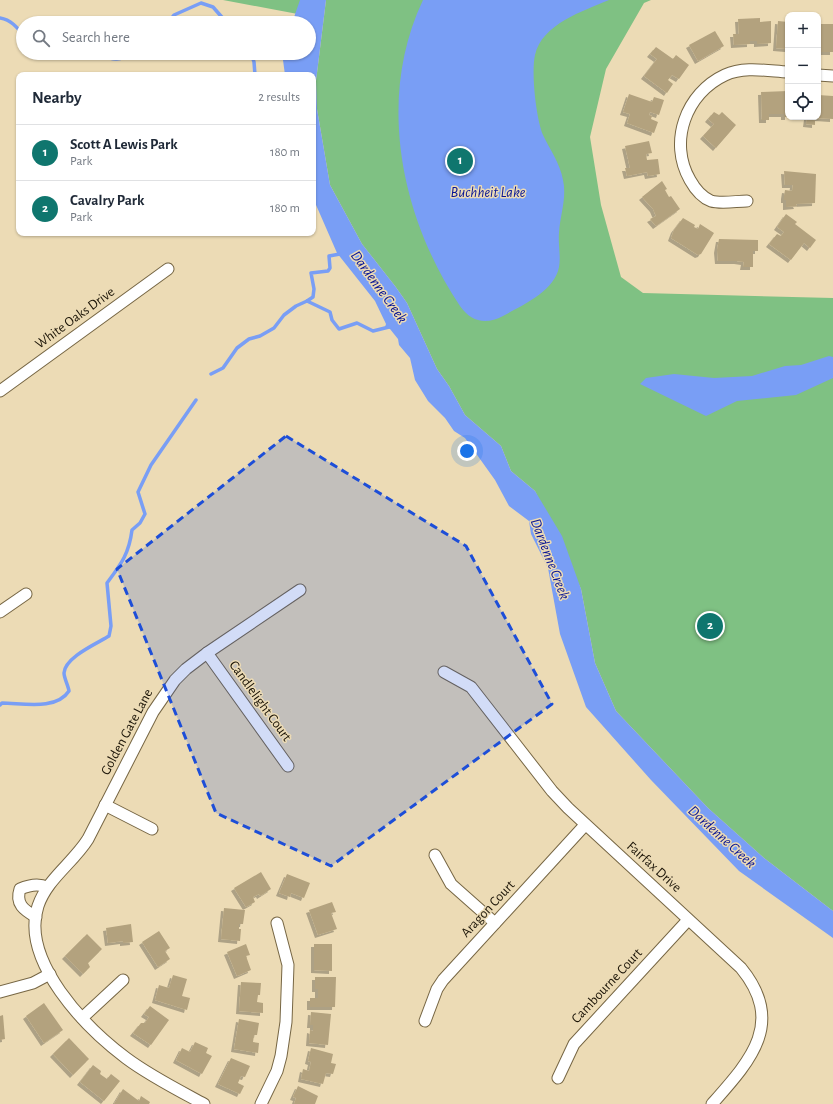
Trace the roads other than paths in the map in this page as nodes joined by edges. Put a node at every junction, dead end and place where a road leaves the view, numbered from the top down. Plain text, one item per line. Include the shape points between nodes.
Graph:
1 (785, 72) edge
2 (821, 75) edge
3 (833, 76) edge
4 (747, 201) dead end
5 (168, 269) dead end
6 (0, 391) edge
7 (300, 590) dead end
8 (26, 594) dead end
9 (0, 612) edge
10 (207, 653) junction
11 (444, 672) dead end
12 (288, 766) dead end
13 (105, 805) junction
14 (585, 825) junction
15 (152, 829) dead end
16 (435, 855) dead end
17 (47, 887) junction
18 (36, 917) junction
19 (688, 920) junction
20 (278, 923) dead end
21 (495, 924) junction
22 (50, 974) junction
23 (123, 980) dead end
24 (0, 992) edge
25 (82, 1018) junction
26 (425, 1021) dead end
27 (558, 1078) dead end
28 (204, 1104) edge
29 (261, 1104) edge
30 (712, 1104) edge

1 - 4 street via 739,70 726,75 711,83 697,96 687,113 680,144 687,174 694,186 702,196 712,201
2 - 3 street
5 - 6 street, White Oaks Drive
7 - 10 street, Golden Gate Lane
8 - 9 street
10 - 12 street, Candlelight Court
10 - 13 street, Golden Gate Lane via 186,669 159,700
11 - 14 street, Fairfax Drive via 470,687 552,791
13 - 15 street
13 - 17 street, Golden Gate Lane via 81,850
14 - 19 street, Fairfax Drive
14 - 21 street, Aragon Court
16 - 21 street via 451,884
17 - 18 street, Golden Gate Lane
17 - 18 street via 41,884 20,889 20,905
18 - 22 street, Golden Gate Lane via 36,944
19 - 27 street, Cambourne Court via 574,1044
19 - 30 street, Fairfax Drive via 746,974 759,1000 762,1016 761,1032 753,1053
20 - 29 street via 288,965 286,1028 282,1056
21 - 26 street, Aragon Court via 443,980
22 - 24 street via 33,983
22 - 25 street, Golden Gate Lane
23 - 25 street
25 - 28 street, Golden Gate Lane via 127,1059

